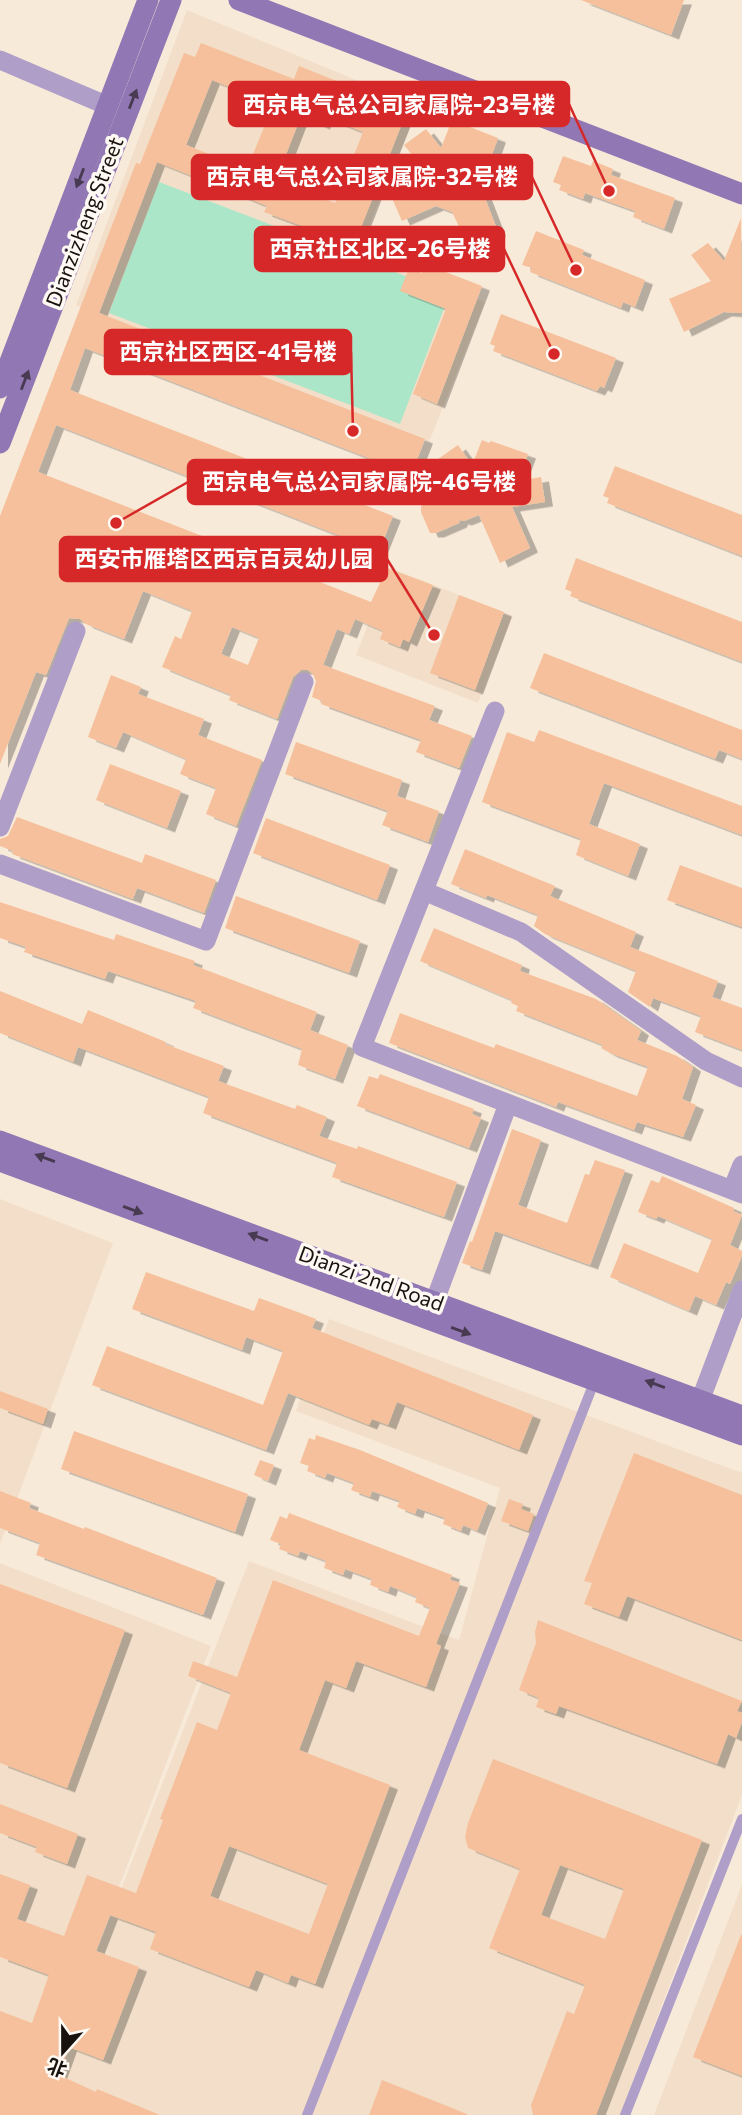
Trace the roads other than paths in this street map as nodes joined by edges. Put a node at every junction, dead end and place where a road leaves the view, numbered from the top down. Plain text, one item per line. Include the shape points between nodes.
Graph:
1 (148, 0) edge
2 (170, 0) edge
3 (239, 0) edge
4 (0, 60) edge
5 (108, 106) junction
6 (742, 194) edge
7 (0, 388) edge
8 (0, 443) edge
9 (76, 631) dead end
10 (304, 682) dead end
11 (495, 711) dead end
12 (0, 827) edge
13 (0, 864) edge
14 (424, 891) junction
15 (742, 1078) edge
16 (508, 1104) junction
17 (0, 1141) edge
18 (0, 1161) edge
19 (742, 1165) edge
20 (737, 1192) edge
21 (742, 1290) edge
22 (434, 1303) junction
23 (595, 1380) junction
24 (700, 1401) junction
25 (742, 1416) edge
26 (742, 1435) edge
27 (742, 1819) edge
28 (307, 2115) edge
29 (625, 2115) edge

1 - 5 main road, Dianzizheng Street
8 -> 2 main road, Dianzizheng Street
3 - 6 main road
4 - 5 street
5 -> 7 main road, Dianzizheng Street
9 - 12 street
10 - 13 street via 206,941
11 - 14 street
14 - 15 street via 521,932 706,1061
14 - 16 street via 362,1047
16 - 20 street
16 - 22 street
22 -> 17 main road, Dianzi 2nd Road
18 -> 23 main road, Dianzi 2nd Road
19 - 20 street
21 - 24 street
24 -> 22 main road, Dianzi 2nd Road
23 - 26 main road, Dianzi 2nd Road
23 - 28 lane
24 - 25 main road, Dianzi 2nd Road
27 - 29 lane

